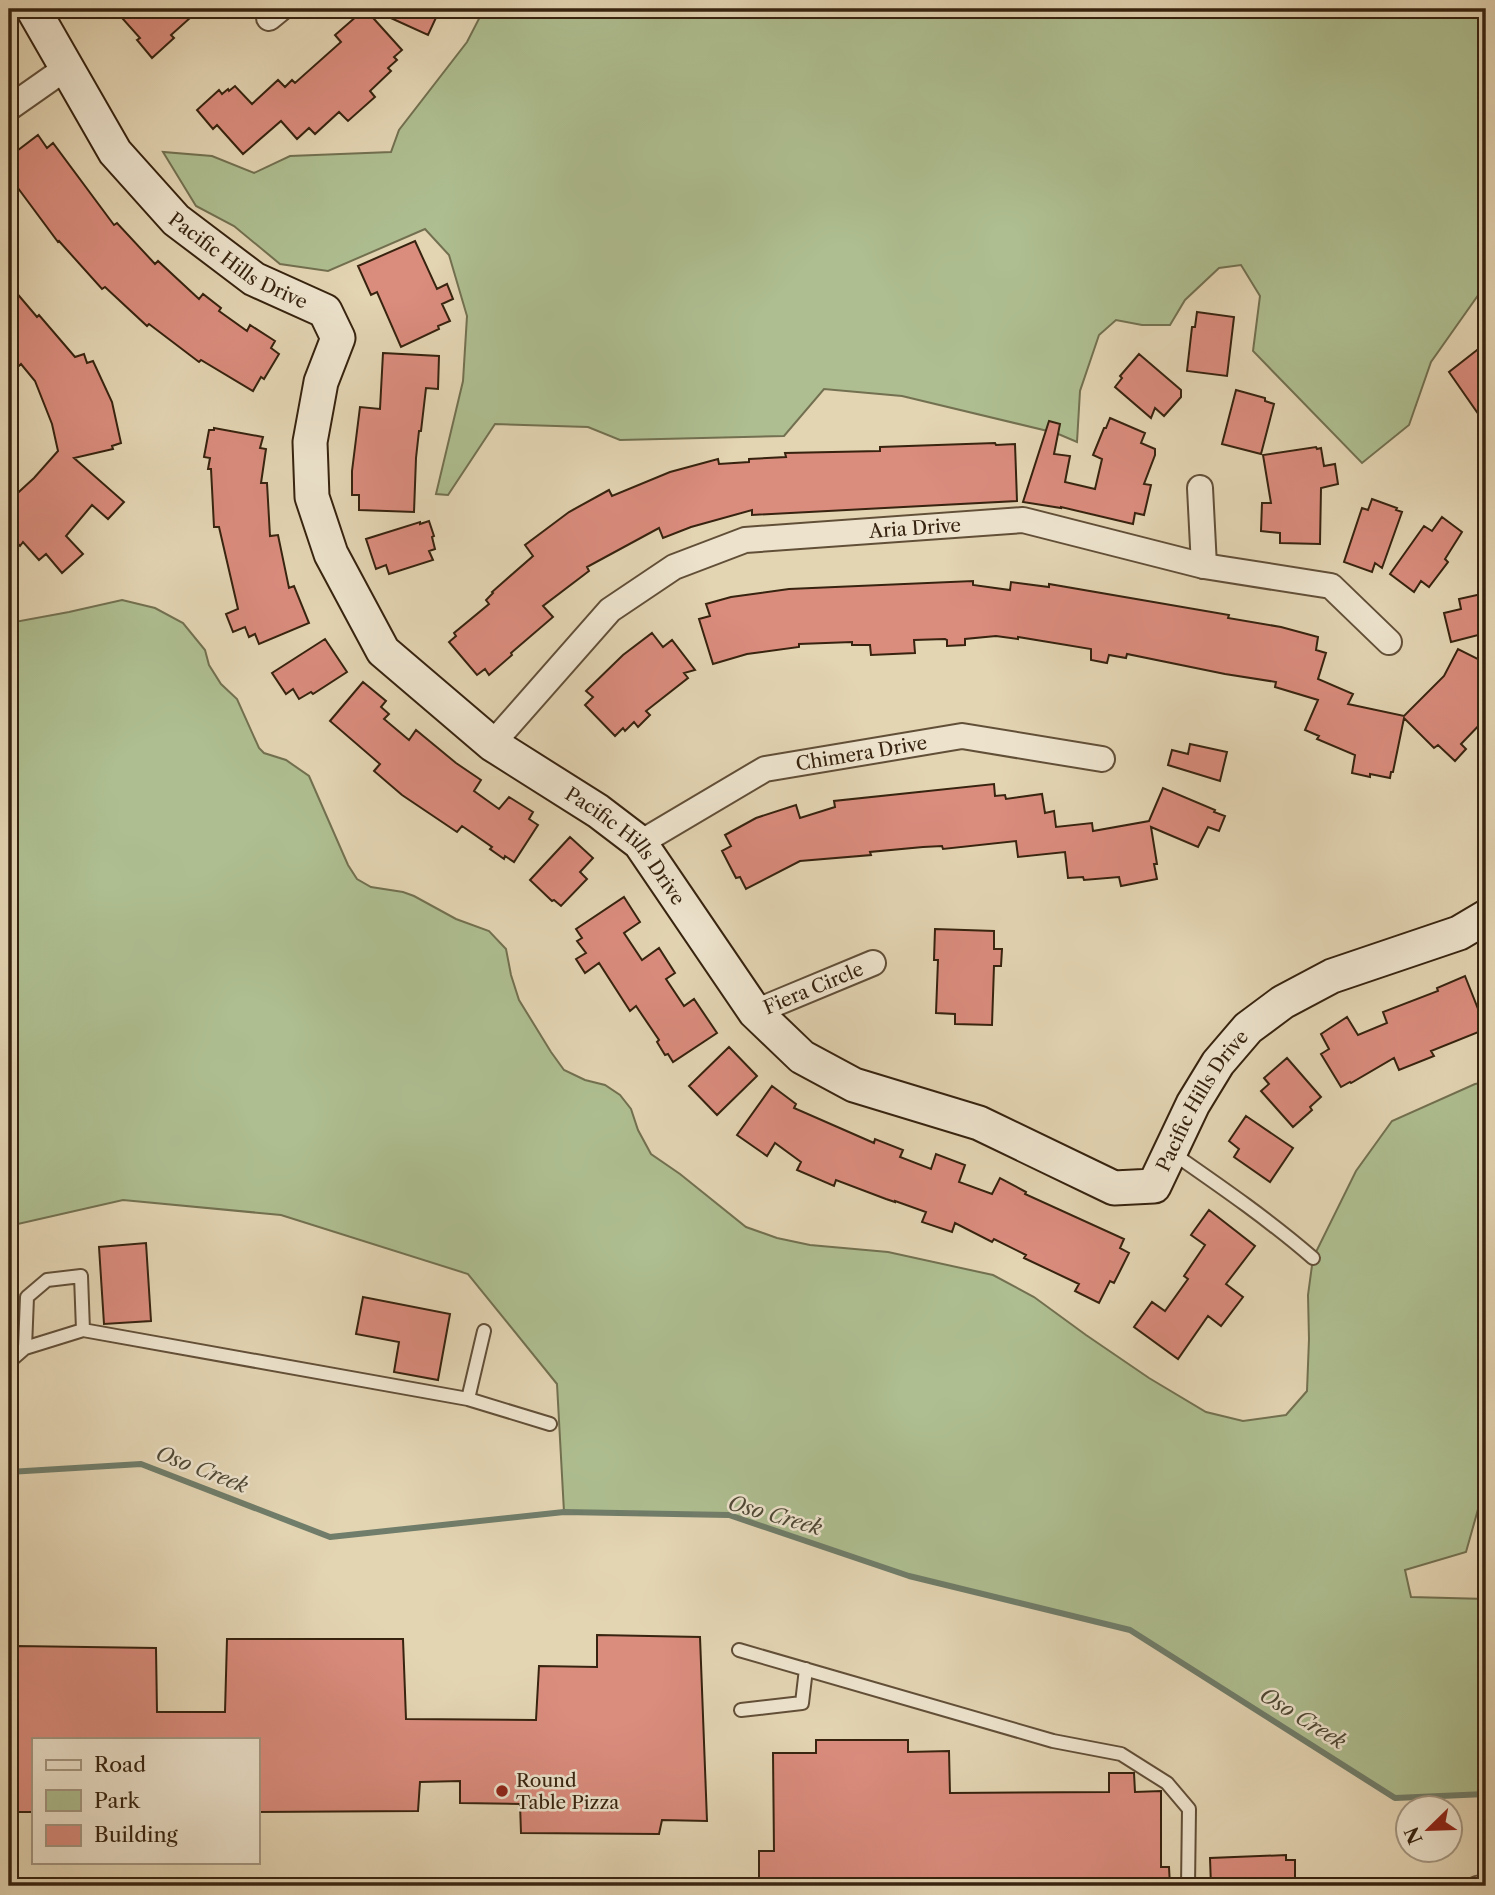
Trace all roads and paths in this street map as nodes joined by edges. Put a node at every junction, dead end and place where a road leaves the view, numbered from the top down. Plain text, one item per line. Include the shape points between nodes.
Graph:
1 (33, 9) edge
2 (66, 68) junction
3 (9, 108) edge
4 (1199, 488) dead end
5 (1204, 566) junction
6 (1389, 642) dead end
7 (492, 744) junction
8 (1102, 759) dead end
9 (640, 843) junction
10 (1486, 917) edge
11 (873, 963) dead end
12 (755, 1012) junction
13 (1170, 1152) junction
14 (1313, 1258) dead end
15 (83, 1330) junction
16 (484, 1331) dead end
17 (25, 1348) junction
18 (9, 1362) edge
19 (468, 1399) junction
20 (550, 1424) dead end
21 (739, 1650) dead end
22 (806, 1669) junction
23 (741, 1710) dead end
24 (1486, 1881) edge
25 (1188, 1886) edge
26 (1469, 1886) edge

1 - 2 street, Pacific Hills Drive
2 - 3 street
2 - 7 street, Pacific Hills Drive via 116,152 176,220 254,279 325,311 338,338 321,382 310,442 312,497 331,554 383,651
4 - 5 street
5 - 6 street, Aria Drive via 1331,586
5 - 7 street, Aria Drive via 1023,520 745,540 674,567 611,610
7 - 9 street, Pacific Hills Drive
8 - 9 street, Chimera Drive via 962,736 765,769
9 - 12 street, Pacific Hills Drive
10 - 13 street, Pacific Hills Drive via 1459,933 1332,976 1274,1008 1248,1028 1217,1063
11 - 12 street, Fiera Circle
12 - 13 street, Pacific Hills Drive via 802,1057 854,1084 979,1123 1114,1188 1154,1186
13 - 14 lane via 1240,1199
15 - 17 lane
15 - 17 lane via 81,1276 47,1280 27,1297
15 - 19 lane
16 - 19 lane
17 - 18 lane
19 - 20 lane
21 - 22 lane
22 - 23 lane via 802,1703
22 - 25 lane via 1053,1741 1121,1754 1167,1783 1189,1809
24 - 26 lane

